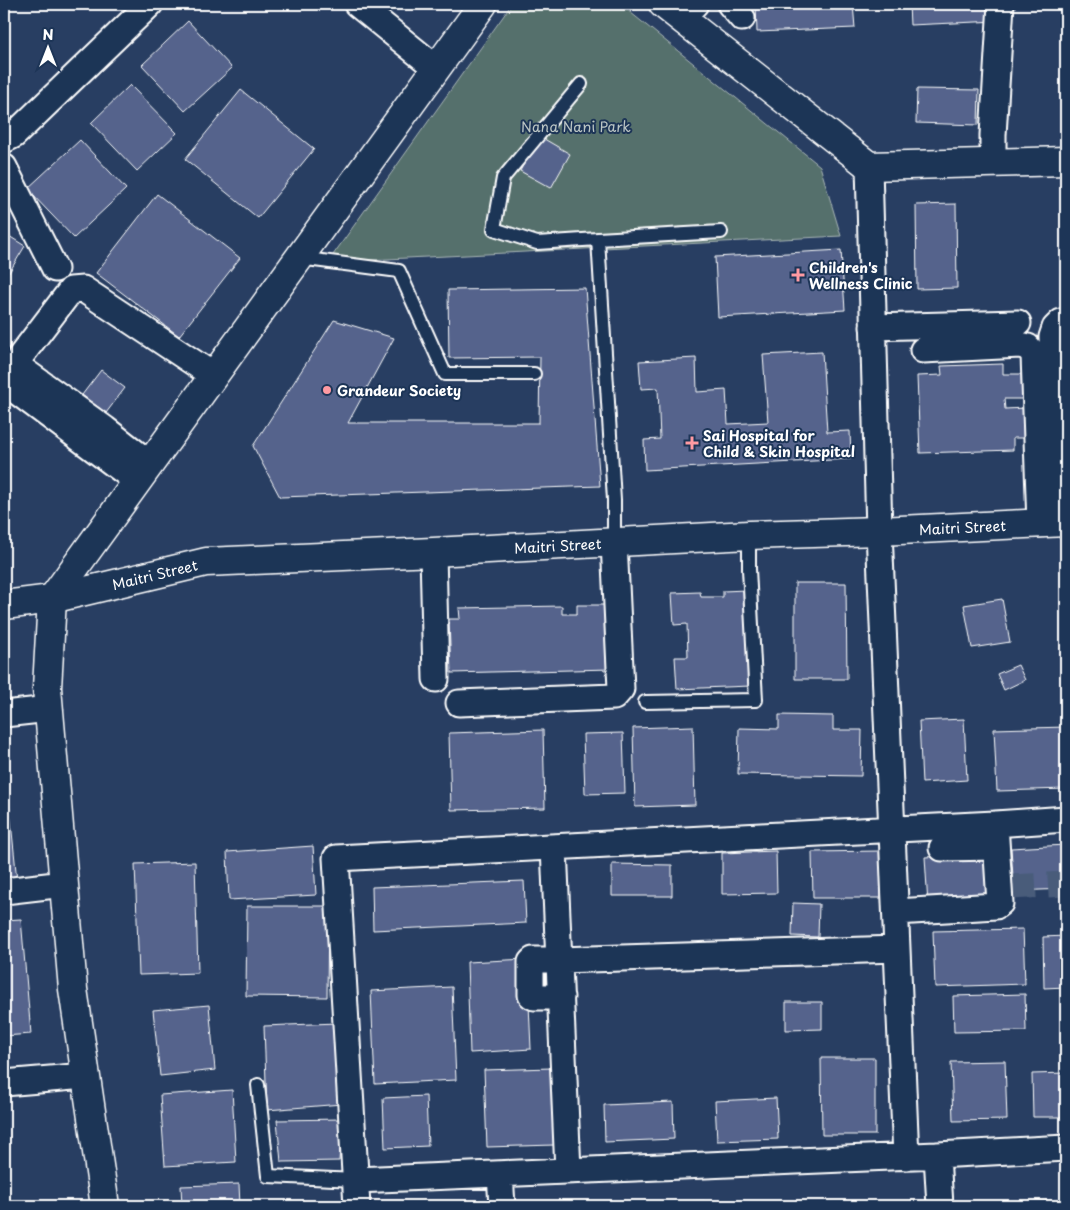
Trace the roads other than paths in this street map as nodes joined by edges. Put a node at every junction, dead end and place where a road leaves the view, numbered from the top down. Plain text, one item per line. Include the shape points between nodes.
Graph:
1 (150, 4) edge
2 (357, 4) edge
3 (483, 4) edge
4 (1001, 4) edge
5 (676, 8) edge
6 (436, 68) junction
7 (581, 84) dead end
8 (4, 140) edge
9 (1066, 161) edge
10 (993, 162) junction
11 (869, 166) junction
12 (4, 168) edge
13 (721, 232) dead end
14 (598, 239) junction
15 (299, 258) junction
16 (54, 269) dead end
17 (1066, 321) edge
18 (1018, 323) dead end
19 (873, 327) junction
20 (923, 350) dead end
21 (534, 374) dead end
22 (214, 376) junction
23 (4, 382) edge
24 (144, 473) junction
25 (1056, 522) edge
26 (879, 531) junction
27 (750, 535) junction
28 (614, 542) junction
29 (433, 552) junction
30 (52, 599) junction
31 (4, 605) edge
32 (436, 679) dead end
33 (645, 702) dead end
34 (459, 703) dead end
35 (49, 709) junction
36 (4, 714) edge
37 (1066, 819) edge
38 (892, 830) junction
39 (999, 832) junction
40 (554, 847) junction
41 (942, 848) dead end
42 (64, 884) junction
43 (1011, 888) dead end
44 (4, 891) edge
45 (896, 912) junction
46 (897, 949) junction
47 (559, 960) junction
48 (85, 1076) junction
49 (4, 1083) edge
50 (258, 1085) dead end
51 (1066, 1148) edge
52 (937, 1156) junction
53 (906, 1157) junction
54 (568, 1171) junction
55 (500, 1174) junction
56 (356, 1180) junction
57 (105, 1206) edge
58 (357, 1206) edge
59 (502, 1206) edge
60 (940, 1206) edge

1 - 8 street via 14,135
2 - 6 street
3 - 6 street
4 - 10 street via 991,34
5 - 11 street
6 - 15 street
7 - 14 lane via 503,178 494,229 537,243
9 - 10 street
10 - 11 street
11 - 19 street
12 - 16 street
13 - 14 lane
14 - 28 lane
15 - 21 lane via 398,271 445,374
15 - 22 street
17 - 25 street via 1060,322 1052,337
18 - 19 street
19 - 26 street
20 - 25 street via 1020,346 1028,347 1034,354
22 - 24 street
22 - 24 street via 83,288 71,290 20,357 20,368 105,429
23 - 24 street
24 - 30 street
25 - 26 street, Maitri Street
26 - 27 street, Maitri Street
26 - 38 street
27 - 28 street, Maitri Street
27 - 33 lane via 756,700
28 - 29 street, Maitri Street
28 - 34 street via 621,689 614,697
29 - 30 street, Maitri Street via 206,562
29 - 32 street
30 - 31 street, Maitri Street
30 - 35 street via 47,688
35 - 36 street
35 - 42 street
37 - 39 street
38 - 39 street
38 - 40 street
38 - 45 street
39 - 41 street
39 - 43 street
39 - 45 street via 1000,904
40 - 47 street
40 - 56 street via 336,858
42 - 44 street
42 - 48 street
45 - 46 street
46 - 47 street
46 - 53 street
47 - 54 street
48 - 49 street
48 - 57 street
50 - 56 lane via 268,1176
51 - 52 street
52 - 53 street
52 - 60 street
53 - 54 street
54 - 55 street
55 - 56 street
55 - 59 street
56 - 58 street

